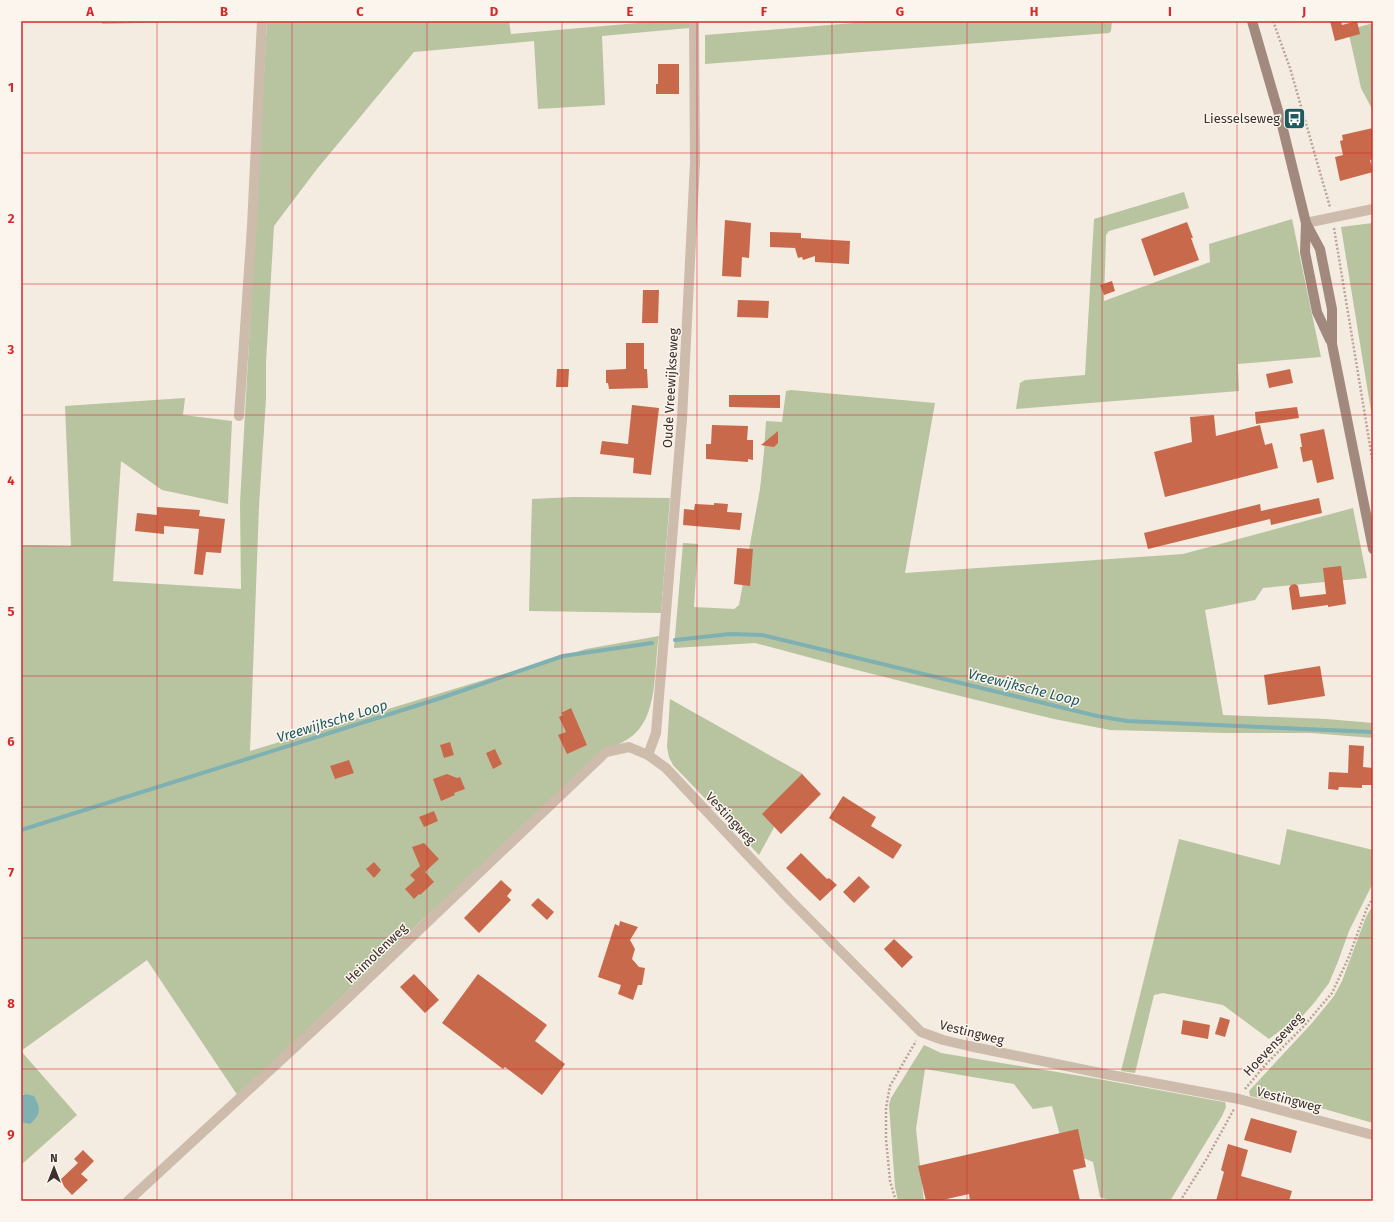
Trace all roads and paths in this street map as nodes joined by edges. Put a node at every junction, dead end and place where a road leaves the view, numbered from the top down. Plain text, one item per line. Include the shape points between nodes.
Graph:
1 (262, 21) edge
2 (694, 21) edge
3 (1252, 21) edge
4 (1273, 21) edge
5 (1373, 209) edge
6 (1332, 216) junction
7 (1306, 223) junction
8 (1332, 344) junction
9 (239, 416) dead end
10 (1373, 464) edge
11 (1373, 549) edge
12 (648, 755) junction
13 (1373, 898) edge
14 (921, 1032) junction
15 (1239, 1099) junction
16 (1373, 1135) edge
17 (128, 1201) edge
18 (896, 1201) edge
19 (1180, 1201) edge

1 - 9 street
2 - 12 street, Oude Vreewijkseweg via 695,163 682,419 656,733
3 - 7 main road via 1281,121
4 - 6 path via 1290,68
5 - 6 street
6 - 7 street
6 - 10 path
7 - 8 main road via 1305,252 1317,312
7 - 8 main road via 1322,256 1332,309
8 - 11 main road
12 - 14 street, Vestingweg via 666,768 790,900
12 - 17 street, Heimolenweg via 629,748 606,752 333,1012
13 - 15 path, Hoevenseweg via 1332,993 1268,1062
14 - 15 street, Vestingweg via 970,1046
14 - 18 path via 890,1086 886,1108 890,1181
15 - 16 street, Vestingweg
15 - 19 path, Hoevenseweg

